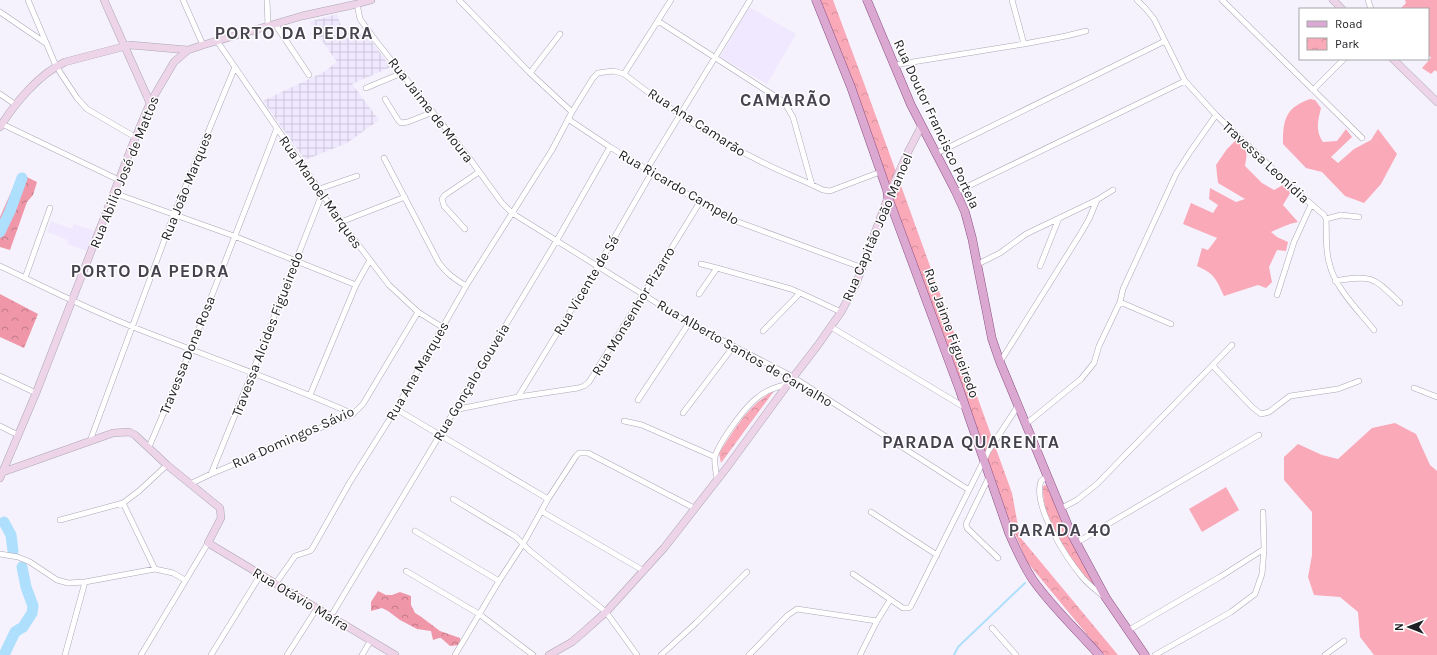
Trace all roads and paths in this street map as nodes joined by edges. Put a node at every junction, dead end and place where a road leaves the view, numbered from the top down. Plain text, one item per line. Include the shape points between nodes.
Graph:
1 (28, 0) edge
2 (104, 0) edge
3 (184, 0) edge
4 (267, 0) edge
5 (371, 0) edge
6 (459, 0) edge
7 (671, 0) edge
8 (750, 0) edge
9 (816, 0) edge
10 (868, 0) edge
11 (1012, 0) edge
12 (1137, 0) edge
13 (1222, 0) edge
14 (1333, 0) edge
15 (357, 4) junction
16 (1341, 8) edge
17 (0, 12) edge
18 (658, 21) junction
19 (272, 25) junction
20 (1086, 31) dead end
21 (560, 34) dead end
22 (217, 41) junction
23 (1164, 41) junction
24 (47, 44) junction
25 (203, 44) junction
26 (1024, 44) junction
27 (125, 46) junction
28 (188, 50) junction
29 (715, 58) junction
30 (1343, 60) edge
31 (1394, 60) edge
32 (56, 66) junction
33 (894, 66) junction
34 (236, 67) junction
35 (402, 73) junction
36 (530, 73) junction
37 (624, 74) junction
38 (309, 75) dead end
39 (1185, 81) junction
40 (366, 88) dead end
41 (1313, 90) junction
42 (0, 94) edge
43 (385, 99) dead end
44 (1437, 102) edge
45 (150, 103) junction
46 (16, 105) junction
47 (433, 112) junction
48 (572, 112) junction
49 (680, 115) junction
50 (1216, 115) junction
51 (568, 119) junction
52 (1, 125) edge
53 (922, 127) junction
54 (277, 128) junction
55 (136, 137) junction
56 (1362, 138) dead end
57 (610, 147) junction
58 (935, 154) junction
59 (384, 158) dead end
60 (647, 169) junction
61 (479, 172) junction
62 (652, 172) junction
63 (880, 172) junction
64 (357, 176) dead end
65 (119, 180) junction
66 (812, 185) junction
67 (1113, 190) dead end
68 (320, 192) junction
69 (956, 192) junction
70 (114, 193) junction
71 (405, 197) junction
72 (888, 197) junction
73 (1096, 200) junction
74 (700, 202) junction
75 (1311, 204) junction
76 (50, 208) dead end
77 (512, 213) junction
78 (174, 214) junction
79 (1359, 217) dead end
80 (1060, 218) junction
81 (1326, 219) junction
82 (341, 222) junction
83 (464, 229) dead end
84 (234, 236) junction
85 (557, 240) junction
86 (370, 260) junction
87 (295, 261) junction
88 (701, 264) dead end
89 (978, 264) junction
90 (0, 266) edge
91 (598, 266) junction
92 (1040, 266) dead end
93 (717, 268) junction
94 (862, 268) junction
95 (25, 278) junction
96 (1335, 281) junction
97 (356, 285) junction
98 (466, 286) junction
99 (800, 293) junction
100 (642, 294) junction
101 (699, 294) dead end
102 (1277, 295) dead end
103 (72, 302) junction
104 (1120, 302) junction
105 (1400, 303) dead end
106 (418, 312) junction
107 (841, 312) junction
108 (689, 323) junction
109 (1171, 324) dead end
110 (132, 327) junction
111 (442, 327) junction
112 (831, 327) junction
113 (1374, 330) dead end
114 (763, 331) dead end
115 (1232, 345) dead end
116 (733, 347) junction
117 (191, 349) junction
118 (1000, 362) junction
119 (1213, 366) junction
120 (252, 373) junction
121 (0, 376) edge
122 (793, 377) junction
123 (1359, 381) dead end
124 (788, 384) junction
125 (1414, 388) dead end
126 (36, 393) junction
127 (310, 394) junction
128 (518, 397) junction
129 (1437, 397) edge
130 (638, 400) dead end
131 (1018, 406) junction
132 (964, 407) junction
133 (396, 409) junction
134 (454, 410) junction
135 (683, 413) dead end
136 (354, 414) junction
137 (624, 421) dead end
138 (1026, 424) junction
139 (0, 426) edge
140 (440, 434) junction
141 (18, 435) junction
142 (1260, 436) dead end
143 (90, 441) junction
144 (149, 447) junction
145 (715, 458) junction
146 (984, 459) junction
147 (167, 465) junction
148 (211, 474) junction
149 (1, 475) edge
150 (1047, 476) junction
151 (990, 477) junction
152 (717, 478) junction
153 (190, 484) junction
154 (969, 490) junction
155 (453, 499) dead end
156 (548, 499) junction
157 (123, 503) junction
158 (694, 508) junction
159 (1060, 509) junction
160 (541, 511) junction
161 (871, 512) dead end
162 (1263, 512) dead end
163 (60, 520) dead end
164 (415, 531) dead end
165 (208, 543) junction
166 (1076, 543) junction
167 (523, 544) junction
168 (1264, 549) junction
169 (0, 554) edge
170 (937, 555) junction
171 (998, 558) dead end
172 (155, 569) junction
173 (406, 571) dead end
174 (644, 571) junction
175 (747, 572) dead end
176 (261, 574) junction
177 (853, 574) dead end
178 (185, 580) junction
179 (499, 581) junction
180 (85, 582) junction
181 (276, 583) junction
182 (1106, 598) junction
183 (890, 600) junction
184 (317, 608) junction
185 (606, 612) junction
186 (479, 614) junction
187 (331, 616) junction
188 (877, 621) junction
189 (992, 628) dead end
190 (1129, 630) junction
191 (371, 640) junction
192 (1344, 641) dead end
193 (553, 654) edge
194 (65, 655) edge
195 (141, 655) edge
196 (211, 655) edge
197 (287, 655) edge
198 (362, 655) edge
199 (395, 655) edge
200 (455, 655) edge
201 (533, 655) edge
202 (638, 655) edge
203 (661, 655) edge
204 (749, 655) edge
205 (860, 655) edge
206 (1016, 655) edge
207 (1099, 655) edge
208 (1145, 655) edge
209 (1155, 655) edge
210 (1325, 655) edge

1 - 24 street
2 - 27 main road
3 - 25 street
4 - 19 street
5 - 15 main road, Rua Abilio José de Mattos
6 - 36 street
7 - 18 street
8 - 29 street
9 - 63 main road, Rua Jaime Figueiredo via 851,87
10 - 33 main road, Rua Doutor Francisco Portela
11 - 26 street
12 - 23 street, Travessa Leonídia via 1154,19
13 - 41 street
14 - 16 main road
15 - 19 main road, Rua Abilio José de Mattos
15 - 35 street, Rua Jaime de Moura via 360,18
17 - 24 street
18 - 29 street
18 - 37 street
19 - 22 main road, Rua Abilio José de Mattos
19 - 38 street
20 - 26 street
21 - 36 street
22 - 25 main road, Rua Abilio José de Mattos
22 - 34 street, Rua Manoel Marques
23 - 39 street, Travessa Leonídia
23 - 58 street
24 - 32 street
25 - 28 main road, Rua Abilio José de Mattos
26 - 33 street
27 - 28 main road
27 - 32 main road
27 - 45 main road
28 - 45 main road, Rua Abilio José de Mattos via 174,62
29 - 49 street
29 - 66 street via 784,102 793,118
30 - 41 street
31 - 44 main road
32 - 46 main road via 40,78
32 - 55 street via 77,98 87,108
33 - 53 main road, Rua Doutor Francisco Portela
34 - 54 street, Rua Manoel Marques
34 - 78 street, Rua João Marques
35 - 40 street
35 - 47 street, Rua Jaime de Moura
36 - 48 street
37 - 48 street via 614,71 598,73
37 - 49 street, Rua Ana Camarão
39 - 50 street, Travessa Leonídia
39 - 69 street
41 - 56 street
42 - 46 street
43 - 47 street via 401,123
45 - 55 main road, Rua Abilio José de Mattos
46 - 52 main road
47 - 61 street, Rua Jaime de Moura
48 - 51 street
49 - 60 street
49 - 66 street, Rua Ana Camarão via 755,159
50 - 75 street, Travessa Leonídia
50 - 104 street via 1170,185 1123,288
51 - 57 street, Rua Ricardo Campelo
51 - 77 street, Rua Ana Marques via 552,150
52 - 65 street
53 - 58 main road, Rua Doutor Francisco Portela
53 - 72 main road, Rua Capitão João Manoel
54 - 68 street, Rua Manoel Marques
54 - 84 street, Travessa Dona Rosa
55 - 65 main road, Rua Abilio José de Mattos
57 - 60 street, Rua Ricardo Campelo
57 - 85 street, Rua Gonçalo Gouveia
58 - 69 main road, Rua Doutor Francisco Portela
59 - 71 street
60 - 62 street, Rua Ricardo Campelo
61 - 77 street, Rua Jaime de Moura
61 - 83 street via 442,199 444,206
62 - 74 street, Rua Ricardo Campelo
62 - 91 street, Rua Vicente de Sá
63 - 66 street, Rua Ana Camarão via 830,190
63 - 72 main road, Rua Jaime Figueiredo
64 - 68 street
65 - 70 main road, Rua Abilio José de Mattos
67 - 73 street
68 - 82 street, Rua Manoel Marques
68 - 87 street, Travessa Alcides Figueiredo
69 - 89 main road, Rua Doutor Francisco Portela via 968,223
70 - 78 street
70 - 103 main road, Rua Abilio José de Mattos
71 - 82 street
71 - 98 street via 439,263 453,278
72 - 94 main road, Rua Capitão João Manoel
72 - 132 main road, Rua Jaime Figueiredo
73 - 80 street
73 - 118 street via 1081,233
74 - 94 street, Rua Ricardo Campelo via 730,219
74 - 100 street, Rua Monsenhor Pizarro
75 - 81 street, Travessa Leonídia
75 - 102 street via 1294,242
76 - 95 street
77 - 85 street, Rua Jaime de Moura
77 - 98 street, Rua Ana Marques
78 - 84 street
78 - 110 street, Rua João Marques
79 - 81 street via 1341,215
80 - 89 street via 1026,234 1000,253
80 - 92 street
81 - 96 street via 1326,248
82 - 86 street, Rua Manoel Marques
84 - 87 street
84 - 117 street, Travessa Dona Rosa
85 - 91 street, Rua Alberto Santos de Carvalho
85 - 134 street, Rua Gonçalo Gouveia
86 - 97 street
86 - 106 street, Rua Manoel Marques via 389,285
87 - 97 street
87 - 120 street, Travessa Alcides Figueiredo
88 - 93 street
89 - 118 main road, Rua Doutor Francisco Portela via 988,321
90 - 95 street
91 - 100 street, Rua Alberto Santos de Carvalho
91 - 128 street, Rua Vicente de Sá
93 - 99 street
93 - 101 street
94 - 107 main road, Rua Capitão João Manoel
95 - 103 street
96 - 105 street via 1356,277 1371,279 1379,283
96 - 113 street
97 - 127 street
98 - 111 street, Rua Ana Marques
99 - 107 street
99 - 114 street
100 - 108 street, Rua Alberto Santos de Carvalho
100 - 128 street, Rua Monsenhor Pizarro via 593,377 584,386
103 - 110 street
103 - 126 main road, Rua Abilio José de Mattos
104 - 109 street
104 - 138 street via 1099,346 1094,363 1081,379
106 - 111 street, Rua Manoel Marques
106 - 136 street, Rua Domingos Sávio via 363,404
107 - 112 main road, Rua Capitão João Manoel
108 - 116 street, Rua Alberto Santos de Carvalho
108 - 130 street
110 - 117 street
110 - 143 street, Rua João Marques
111 - 133 street, Rua Ana Marques
112 - 122 main road, Rua Capitão João Manoel
112 - 132 street
115 - 119 street
116 - 122 street, Rua Alberto Santos de Carvalho
116 - 135 street
117 - 120 street
117 - 144 street, Travessa Dona Rosa
118 - 131 main road, Rua Doutor Francisco Portela
119 - 123 street via 1261,414 1269,412 1290,396 1338,390
119 - 159 street via 1097,484
120 - 127 street
120 - 148 street, Travessa Alcides Figueiredo
121 - 126 street
122 - 124 main road, Rua Capitão João Manoel
122 - 154 street, Rua Alberto Santos de Carvalho
124 - 145 street via 771,389 745,410
124 - 152 main road, Rua Capitão João Manoel
125 - 129 street
126 - 141 main road, Rua Abilio José de Mattos
127 - 136 street
128 - 134 street, Rua Monsenhor Pizarro
131 - 138 main road, Rua Doutor Francisco Portela
131 - 146 street
132 - 146 main road, Rua Jaime Figueiredo
133 - 140 street
133 - 181 street, Rua Ana Marques via 343,493 312,549 294,556
134 - 140 street, Rua Gonçalo Gouveia
136 - 148 street, Rua Domingos Sávio
137 - 145 street via 642,425
138 - 150 main road, Rua Doutor Francisco Portela
139 - 141 street
140 - 156 street
140 - 187 street, Rua Gonçalo Gouveia
141 - 149 main road, Rua Abilio José de Mattos
142 - 166 street
143 - 144 main road via 113,433 129,432
143 - 149 main road
144 - 147 main road
145 - 152 street
146 - 151 main road, Rua Jaime Figueiredo
146 - 154 street
147 - 153 main road
147 - 157 street via 139,492
148 - 153 street, Rua Domingos Sávio
150 - 159 main road, Rua Doutor Francisco Portela
150 - 182 street via 1040,481 1039,490 1047,522 1078,572
151 - 171 street via 966,524 967,528
151 - 207 main road, Rua Jaime Figueiredo via 1009,532 1025,567 1044,594
152 - 158 main road, Rua Capitão João Manoel
153 - 165 main road via 220,508 221,518
154 - 170 street
155 - 167 street via 509,532
156 - 158 street via 576,456 582,452
156 - 160 street
157 - 163 street
157 - 172 street
158 - 174 main road, Rua Capitão João Manoel
159 - 166 main road, Rua Doutor Francisco Portela
160 - 167 street
160 - 174 street
161 - 170 street
162 - 168 street
164 - 179 street
165 - 176 main road, Rua Otávio Mafra
165 - 178 street
166 - 182 main road, Rua Doutor Francisco Portela
167 - 179 street
167 - 185 street
168 - 190 street
168 - 209 street via 1262,574 1255,594 1231,612
169 - 180 street via 30,562 57,580 68,584
170 - 183 street via 909,608 903,608
172 - 178 street via 173,573
172 - 180 street
173 - 186 street
174 - 185 main road, Rua Capitão João Manoel
175 - 203 street
176 - 181 main road, Rua Otávio Mafra
176 - 196 street
177 - 183 street
178 - 195 street
179 - 186 street
180 - 194 street
181 - 184 main road, Rua Otávio Mafra
182 - 190 main road, Rua Doutor Francisco Portela
183 - 188 street
184 - 187 main road, Rua Otávio Mafra
184 - 197 street
185 - 193 main road, Rua Capitão João Manoel via 580,636
185 - 202 street
186 - 200 street
186 - 201 street
187 - 191 main road, Rua Otávio Mafra
188 - 204 street via 797,609
188 - 205 street
189 - 206 street
190 - 208 main road, Rua Doutor Francisco Portela
191 - 198 street
191 - 199 main road, Rua Otávio Mafra
192 - 210 street

